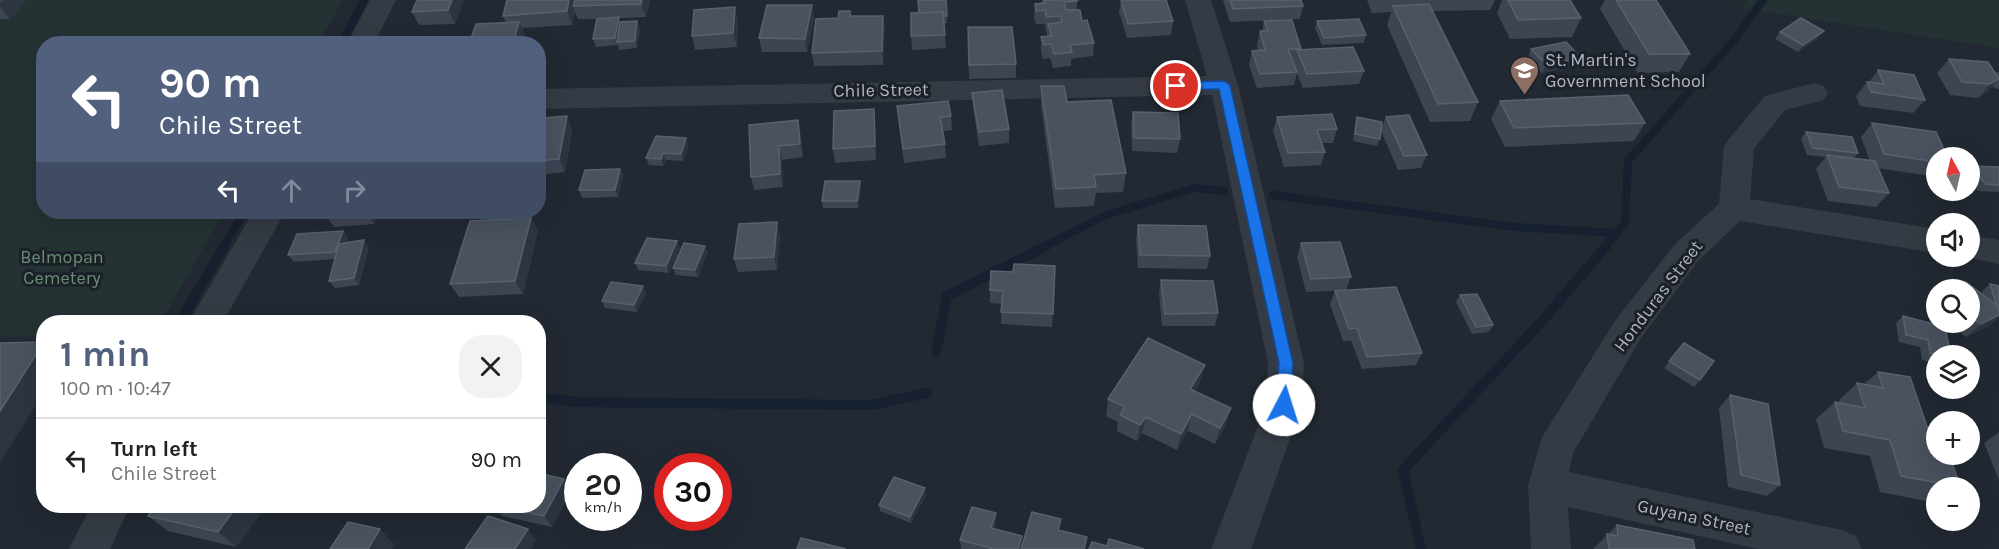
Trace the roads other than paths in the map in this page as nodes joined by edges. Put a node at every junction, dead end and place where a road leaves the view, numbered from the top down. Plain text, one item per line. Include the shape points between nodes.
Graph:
1 (383, 0) edge
2 (1198, 0) edge
3 (364, 36) edge
4 (1224, 85) junction
5 (1814, 93) dead end
6 (546, 99) edge
7 (1734, 208) junction
8 (265, 219) edge
9 (1926, 239) edge
10 (1980, 249) edge
11 (1999, 252) edge
12 (210, 315) edge
13 (1547, 484) junction
14 (107, 513) edge
15 (89, 549) edge
16 (1231, 549) edge
17 (1551, 549) edge
18 (1842, 549) edge

1 - 3 street
2 - 4 street
4 - 6 street, Chile Street
4 - 16 street via 1286,363 1284,405
5 - 7 street via 1775,103 1739,147
7 - 9 street
7 - 13 street, Honduras Street via 1687,252 1629,328 1555,448
8 - 12 street
10 - 11 street
13 - 17 street, Honduras Street
13 - 18 street, Guyana Street
14 - 15 street

